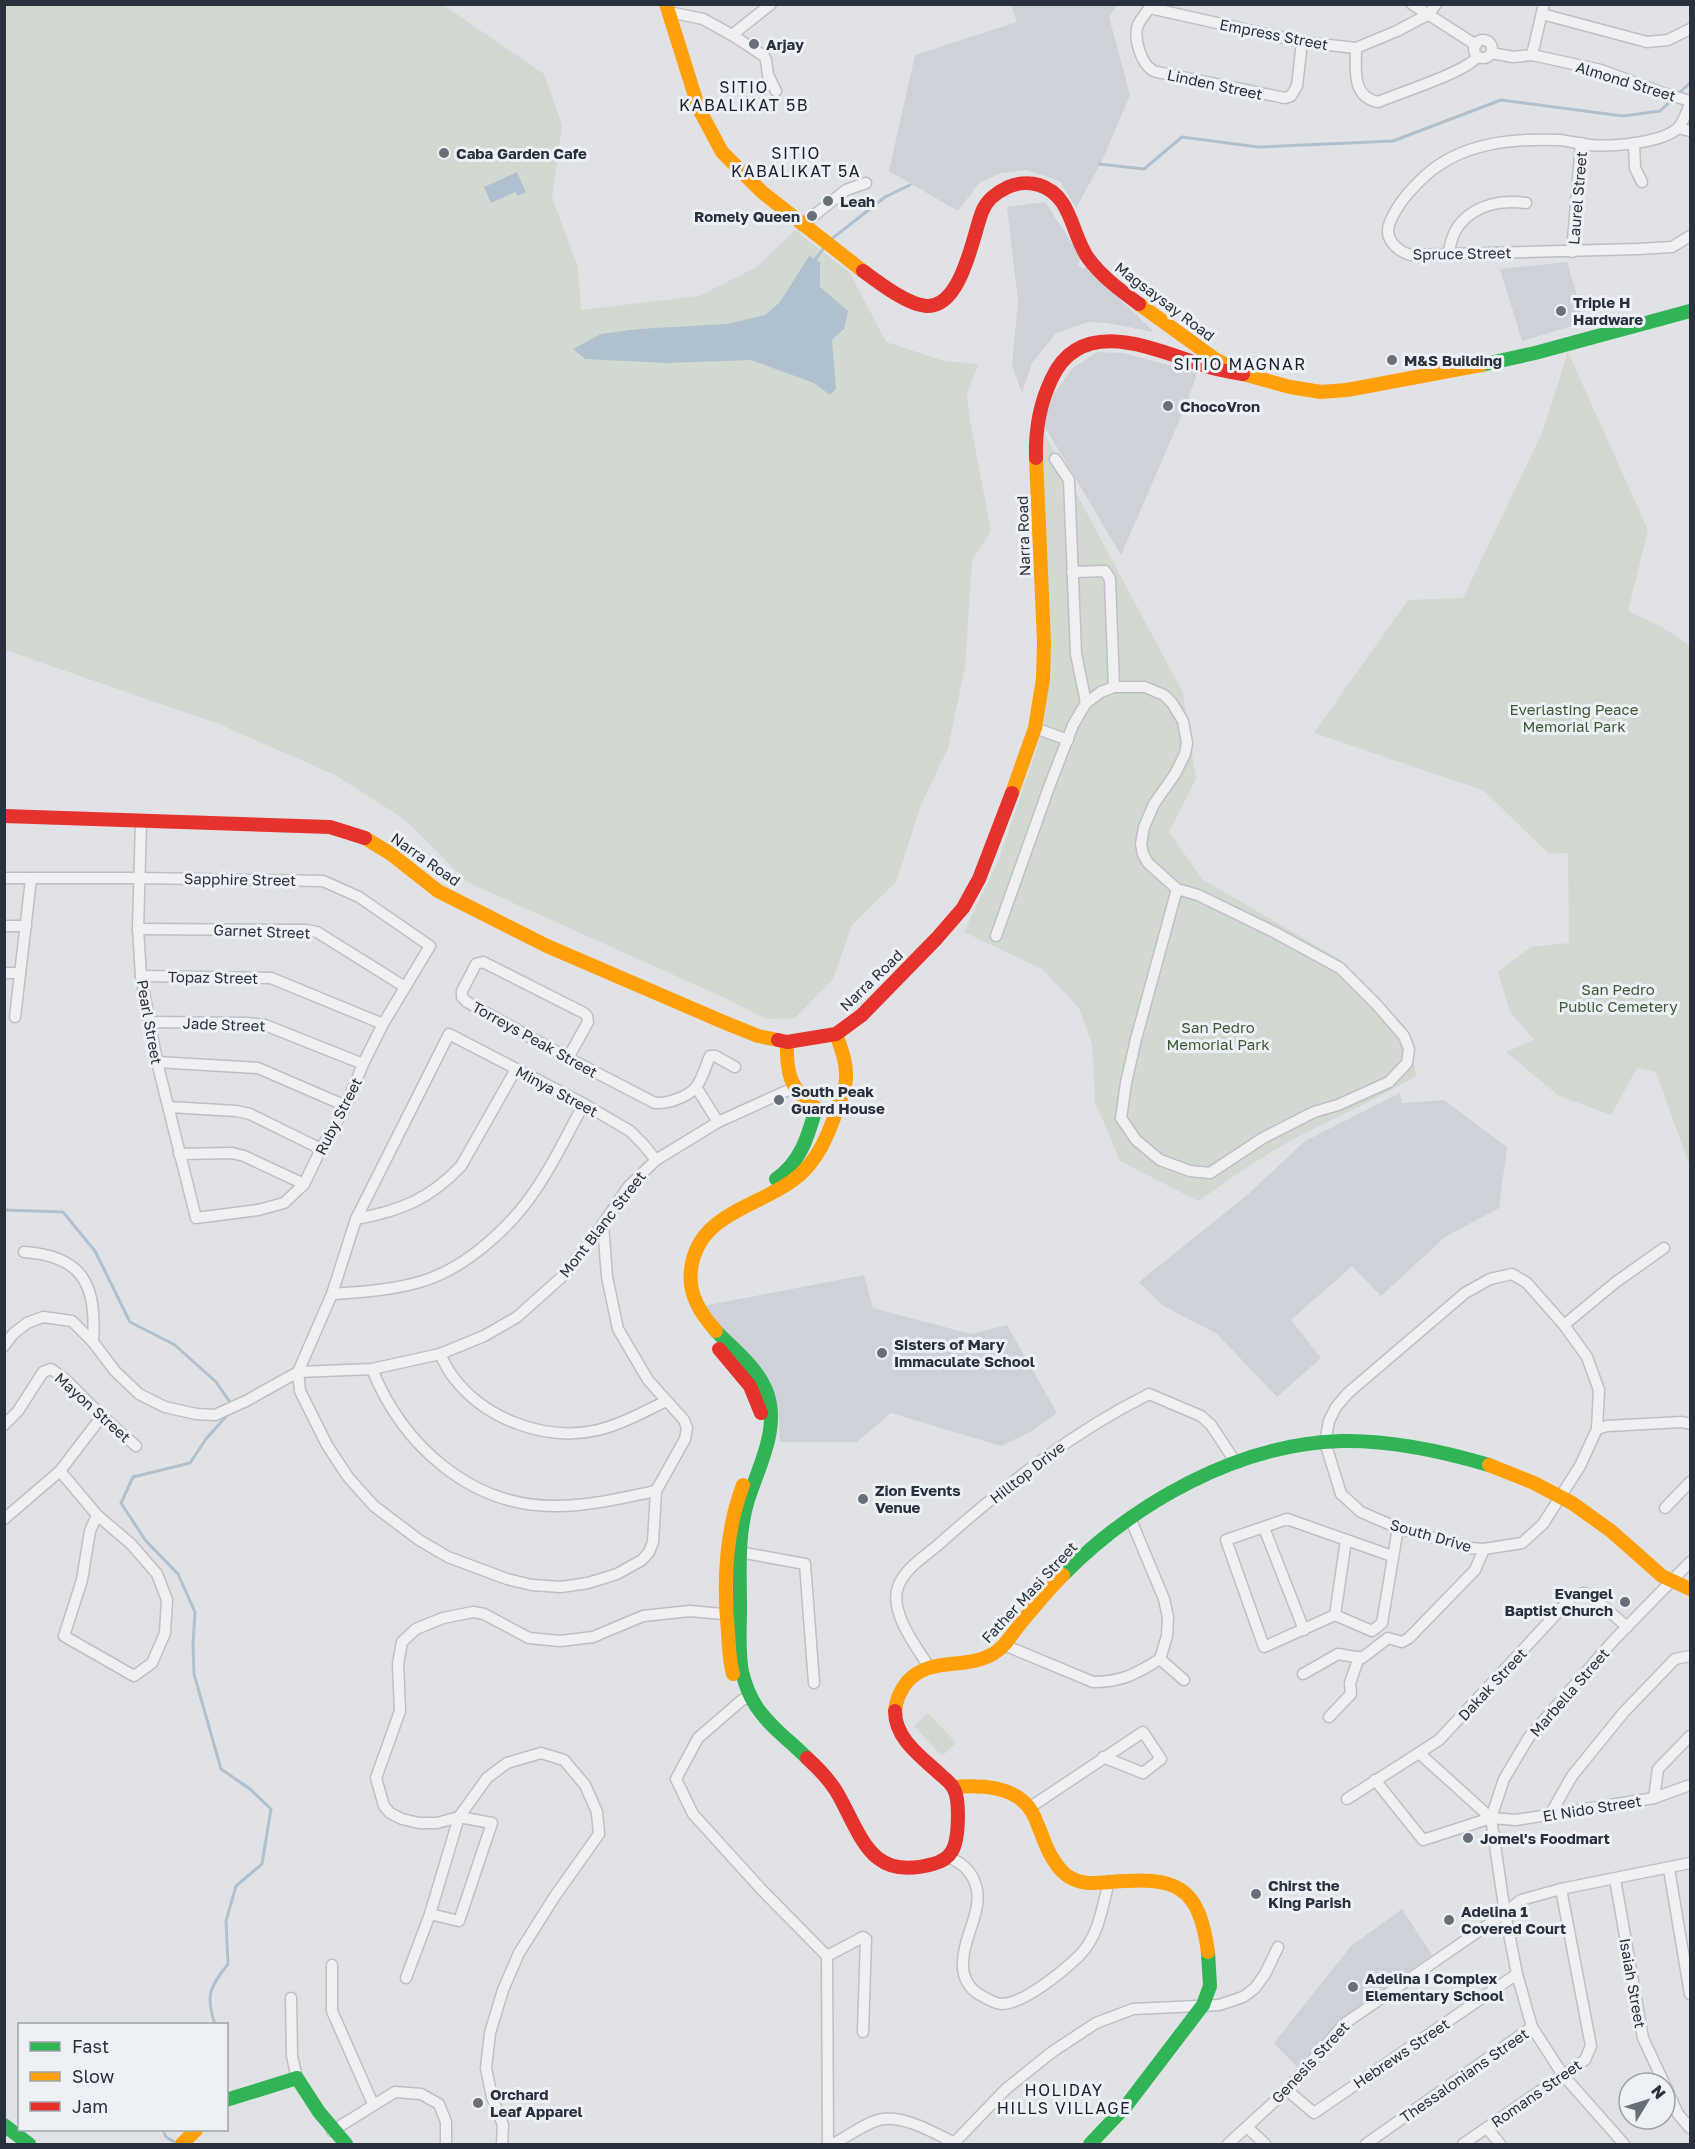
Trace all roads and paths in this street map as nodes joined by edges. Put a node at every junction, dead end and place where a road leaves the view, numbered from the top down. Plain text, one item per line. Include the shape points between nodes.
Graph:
1 (771, 4) edge
2 (1412, 4) edge
3 (1436, 4) edge
4 (1151, 6) edge
5 (667, 8) edge
6 (1543, 9) edge
7 (1430, 14) junction
8 (1690, 29) edge
9 (732, 35) junction
10 (1302, 42) junction
11 (1356, 48) junction
12 (1477, 51) junction
13 (1491, 53) junction
14 (1532, 55) junction
15 (776, 91) dead end
16 (1688, 101) edge
17 (1678, 128) junction
18 (1690, 131) edge
19 (1634, 143) junction
20 (1581, 144) junction
21 (1641, 182) dead end
22 (866, 183) dead end
23 (1526, 203) dead end
24 (802, 225) junction
25 (1690, 235) edge
26 (1572, 252) junction
27 (1449, 253) junction
28 (1690, 311) edge
29 (1243, 374) junction
30 (1054, 459) dead end
31 (1072, 572) junction
32 (1114, 687) junction
33 (1086, 703) junction
34 (1035, 728) junction
35 (1068, 740) junction
36 (4, 816) edge
37 (141, 822) junction
38 (4, 878) edge
39 (140, 878) junction
40 (31, 879) junction
41 (1177, 889) junction
42 (4, 926) edge
43 (26, 926) junction
44 (138, 929) junction
45 (996, 936) dead end
46 (430, 946) joint
47 (4, 973) edge
48 (20, 974) junction
49 (141, 976) junction
50 (405, 987) junction
51 (15, 1017) dead end
52 (149, 1022) junction
53 (383, 1024) junction
54 (836, 1034) junction
55 (787, 1042) junction
56 (568, 1058) junction
57 (157, 1062) junction
58 (363, 1064) junction
59 (735, 1067) dead end
60 (516, 1069) junction
61 (696, 1087) junction
62 (793, 1089) junction
63 (841, 1097) junction
64 (584, 1104) junction
65 (346, 1106) junction
66 (169, 1107) junction
67 (816, 1108) junction
68 (718, 1122) junction
69 (321, 1149) junction
70 (179, 1154) junction
71 (656, 1160) junction
72 (304, 1184) junction
73 (196, 1218) joint
74 (356, 1219) junction
75 (603, 1224) junction
76 (1664, 1248) dead end
77 (24, 1252) dead end
78 (332, 1294) junction
79 (1564, 1325) junction
80 (93, 1342) junction
81 (4, 1346) edge
82 (440, 1354) junction
83 (372, 1369) junction
84 (298, 1372) junction
85 (666, 1401) junction
86 (102, 1416) junction
87 (1690, 1424) edge
88 (4, 1425) edge
89 (1597, 1430) junction
90 (1325, 1442) junction
91 (136, 1446) dead end
92 (1236, 1463) junction
93 (60, 1471) junction
94 (1690, 1482) edge
95 (656, 1491) junction
96 (1561, 1496) junction
97 (1665, 1508) dead end
98 (97, 1515) junction
99 (4, 1518) edge
100 (1131, 1520) junction
101 (1264, 1528) junction
102 (1398, 1528) junction
103 (1346, 1540) junction
104 (1484, 1549) junction
105 (733, 1551) junction
106 (1392, 1556) junction
107 (1690, 1562) edge
108 (1670, 1581) junction
109 (1690, 1589) edge
110 (726, 1615) junction
111 (740, 1615) junction
112 (1335, 1615) junction
113 (1627, 1627) junction
114 (1304, 1630) junction
115 (1004, 1645) junction
116 (1690, 1656) edge
117 (1359, 1657) junction
118 (1160, 1659) junction
119 (928, 1665) junction
120 (1304, 1674) dead end
121 (1184, 1680) dead end
122 (814, 1683) dead end
123 (746, 1699) junction
124 (1329, 1717) dead end
125 (1690, 1736) edge
126 (1419, 1753) junction
127 (1103, 1757) junction
128 (1375, 1780) junction
129 (1690, 1785) edge
130 (953, 1787) junction
131 (1654, 1798) junction
132 (1347, 1799) dead end
133 (1029, 1808) junction
134 (1550, 1815) junction
135 (459, 1817) junction
136 (1491, 1818) junction
137 (948, 1857) junction
138 (1690, 1863) edge
139 (1669, 1869) junction
140 (1615, 1879) junction
141 (1109, 1881) junction
142 (1561, 1889) junction
143 (1505, 1913) junction
144 (430, 1914) junction
145 (1278, 1947) dead end
146 (827, 1956) junction
147 (332, 1965) dead end
148 (1517, 1974) junction
149 (406, 1978) dead end
150 (1690, 1994) edge
151 (291, 1998) dead end
152 (1203, 2005) junction
153 (1532, 2027) junction
154 (863, 2032) dead end
155 (1659, 2071) edge
156 (1563, 2075) junction
157 (297, 2078) junction
158 (1287, 2090) junction
159 (228, 2099) edge
160 (373, 2104) junction
161 (1677, 2112) edge
162 (4, 2125) edge
163 (1247, 2127) junction
164 (1487, 2128) junction
165 (1690, 2128) edge
166 (332, 2131) junction
167 (1098, 2142) edge
168 (953, 2143) edge
169 (29, 2145) edge
170 (346, 2145) edge
171 (446, 2145) edge
172 (502, 2145) edge
173 (828, 2145) edge
174 (833, 2145) edge
175 (1228, 2145) edge
176 (1265, 2145) edge
177 (1366, 2145) edge
178 (1463, 2145) edge
179 (1500, 2145) edge
180 (1624, 2145) edge

1 - 9 street
2 - 7 street
3 - 7 street
4 - 10 street, Empress Street
4 - 10 street, Linden Street via 1138,25 1138,45 1146,64 1162,73 1285,98 1292,96 1297,86
5 - 9 street via 704,19
5 - 24 street, Magsaysay Road via 702,117 716,143 747,179
6 - 8 street via 1647,42 1668,40
6 - 14 street
7 - 11 street, Empress Street
7 - 12 street
9 - 15 street via 765,57
10 - 11 street, Empress Street
11 - 12 street via 1359,90 1369,100 1378,102 1460,69 1476,60
12 - 13 street via 1486,57
12 - 13 street via 1478,42 1485,40 1491,45
13 - 14 street, Almond Street
14 - 16 street, Almond Street via 1601,70
16 - 17 street
17 - 18 street
17 - 19 street, Spruce Street via 1658,138
19 - 20 street, Spruce Street
19 - 21 street via 1635,168
20 - 26 street, Laurel Street
20 - 27 street, Spruce Street via 1561,140 1494,143 1459,153 1433,169 1401,201 1388,228 1390,241 1399,251 1410,255
22 - 24 street via 846,190
23 - 27 street via 1499,202 1469,215 1453,233
24 - 29 street, Magsaysay Road via 896,294 920,306 930,306 952,291 962,275 986,202 1012,185 1041,185 1062,200 1084,254 1108,281 1215,359
25 - 26 street, Spruce Street via 1672,247
26 - 27 street, Spruce Street
28 - 29 street, Magsaysay Road via 1525,356 1347,390 1307,390
29 - 34 street, Narra Road via 1119,341 1091,343 1075,350 1055,370 1037,422 1044,651
30 - 31 street via 1069,480
31 - 32 street via 1104,571 1110,579
31 - 33 street via 1076,654
32 - 33 street
32 - 41 street via 1145,687 1164,695 1183,721 1185,754 1148,818 1141,844 1148,863
33 - 35 street
34 - 35 street
34 - 54 street, Narra Road via 980,879 963,908 862,1015
35 - 45 street
36 - 37 street, Narra Road
37 - 39 street, Pearl Street
37 - 55 street, Narra Road via 330,827 361,835 438,891 548,946 732,1025
38 - 40 street, Sapphire Street
39 - 40 street, Sapphire Street
39 - 44 street, Pearl Street
39 - 46 street, Sapphire Street via 323,882 358,897
40 - 43 street
41 - 41 street via 1198,895 1340,968 1404,1036 1409,1049 1407,1063 1389,1082 1263,1137 1210,1173 1190,1171 1160,1160 1136,1140 1121,1118 1136,1039
42 - 43 street
43 - 48 street
44 - 49 street, Pearl Street
44 - 50 street, Garnet Street via 317,932
46 - 50 street, Ruby Street
47 - 48 street
48 - 51 street
49 - 52 street, Pearl Street
49 - 53 street, Topaz Street via 271,978
50 - 53 street, Ruby Street
52 - 57 street, Pearl Street
52 - 58 street, Jade Street via 265,1024
53 - 58 street, Ruby Street
54 - 55 street, Narra Road
54 - 63 street via 847,1073
55 - 62 street
56 - 56 street, Torreys Peak Street via 462,997 476,964 483,962 587,1016 588,1022
56 - 61 street, Torreys Peak Street via 655,1103 672,1101
57 - 65 street via 258,1068
57 - 66 street, Pearl Street
58 - 65 street, Ruby Street
59 - 61 street via 710,1056
60 - 64 street, Minya Street
60 - 74 street via 460,1166 449,1178 409,1205
60 - 74 street, Minya Street via 449,1034
61 - 68 street
62 - 67 street
62 - 68 street, Mont Blanc Street
63 - 67 street
63 - 105 street via 818,1153 808,1166 708,1230 691,1261 689,1276 697,1307 761,1380 771,1413 768,1443
64 - 71 street, Minya Street via 630,1131
64 - 78 street via 536,1190 508,1224 474,1253 425,1281
65 - 69 street, Ruby Street
66 - 69 street via 250,1114
66 - 70 street, Pearl Street
67 - 105 street via 795,1164 781,1177 702,1224 684,1258 682,1276 689,1311 746,1378 761,1408 759,1439 735,1504
68 - 71 street, Mont Blanc Street
69 - 72 street, Ruby Street
70 - 72 street via 232,1153
70 - 73 street, Pearl Street
71 - 75 street, Mont Blanc Street via 628,1187
72 - 73 street, Ruby Street via 284,1203
74 - 78 street
75 - 82 street, Mont Blanc Street via 564,1275 517,1317
75 - 85 street via 607,1277 618,1329 648,1380
76 - 79 street
77 - 80 street via 60,1257 78,1270 87,1283 91,1301
78 - 84 street
79 - 89 street via 1587,1357 1599,1390
79 - 90 street via 1527,1283 1512,1274 1490,1279 1465,1293 1348,1394 1329,1421
80 - 81 street, Mont Blanc Street via 72,1321 43,1317 12,1334
80 - 84 street, Mont Blanc Street via 139,1394 165,1407 196,1414 214,1415
82 - 83 street, Mont Blanc Street
82 - 85 street via 454,1378 474,1398 517,1424 546,1432 597,1430
83 - 84 street, Mont Blanc Street
83 - 95 street via 382,1394 412,1439 471,1486 514,1501 555,1506
84 - 95 street via 300,1390 327,1445 374,1506 419,1540 488,1573 532,1585 561,1587 588,1583 632,1567 649,1552 653,1542
85 - 95 street via 687,1428
86 - 88 street, Mayon Street via 51,1369 43,1372
86 - 91 street, Mayon Street
86 - 93 street
87 - 89 street via 1607,1426
89 - 96 street, South Drive
90 - 92 street, Father Masi Street
90 - 96 street, Father Masi Street via 1409,1446 1468,1459 1515,1474
90 - 102 street, South Drive via 1341,1494 1361,1512
92 - 100 street, Father Masi Street via 1189,1484
92 - 119 street, Hilltop Drive via 1201,1416 1149,1394 1081,1432 961,1524 904,1575 896,1589 899,1615
93 - 98 street
93 - 99 street
94 - 97 street
96 - 104 street, South Drive via 1543,1524 1522,1543
96 - 108 street, Father Masi Street via 1606,1527
98 - 98 street via 64,1636 134,1676 152,1663 165,1633 166,1600 157,1574 131,1544
100 - 115 street, Father Masi Street via 1096,1545 1066,1574
100 - 118 street via 1168,1617
101 - 103 street via 1287,1519
101 - 114 street
101 - 114 street via 1226,1540 1264,1647
102 - 104 street, South Drive
102 - 106 street
103 - 106 street
103 - 112 street
104 - 117 street via 1475,1570 1409,1638 1402,1642 1388,1638 1368,1655
105 - 110 street
105 - 111 street
105 - 122 street via 805,1564
106 - 112 street via 1382,1623 1372,1631
107 - 108 street, Marbella Street
108 - 109 street, Father Masi Street
108 - 113 street, Marbella Street
110 - 111 street
110 - 123 street via 730,1666
110 - 135 street via 690,1611 643,1616 592,1637 560,1641 529,1638 473,1612 416,1629 402,1642 398,1664 400,1711 376,1778 384,1806 402,1819 437,1823
111 - 123 street via 740,1662
112 - 114 street
113 - 126 street, Dakak Street via 1592,1596 1573,1596 1439,1740
113 - 136 street, Marbella Street via 1529,1737 1504,1779
115 - 118 street via 1094,1682 1134,1675
115 - 119 street, Father Masi Street via 982,1660
116 - 134 street via 1675,1659 1624,1712 1572,1776
117 - 120 street via 1338,1654
117 - 124 street via 1350,1683 1351,1694
118 - 121 street
119 - 130 street via 911,1676 897,1698 894,1713 897,1727 915,1751
123 - 137 street via 821,1770 872,1854 900,1868 919,1868
123 - 146 street via 698,1738 676,1779 693,1814
125 - 131 street via 1658,1769
126 - 128 street, Dakak Street
126 - 136 street
127 - 127 street via 1143,1731 1161,1759 1143,1773
127 - 133 street
128 - 132 street, Dakak Street
128 - 136 street via 1423,1840
129 - 131 street, El Nido Street
130 - 133 street via 980,1785 1009,1792
130 - 137 street via 957,1836
131 - 134 street, El Nido Street
133 - 141 street via 1047,1849 1071,1880
134 - 136 street, El Nido Street via 1516,1820
135 - 144 street
135 - 144 street via 492,1823 489,1834 459,1921
135 - 172 street via 487,1778 507,1764 541,1753 564,1760 585,1785 597,1812 599,1834 519,1953 490,2033 486,2068 502,2126
136 - 143 street
137 - 141 street via 966,1868 977,1890 963,1948 965,1979 972,1989 999,2004 1024,1997 1084,1951 1096,1932
138 - 139 street, Genesis Street
139 - 140 street, Genesis Street
139 - 150 street
140 - 142 street, Genesis Street
140 - 155 street, Isaiah Street via 1643,2038
141 - 152 street via 1146,1878 1165,1882 1184,1892 1195,1904 1203,1921 1210,1978
142 - 143 street, Genesis Street via 1521,1899
142 - 156 street, Romans Street via 1591,2046 1585,2060
143 - 148 street
143 - 158 street, Genesis Street via 1344,2024
144 - 149 street
145 - 152 street via 1255,1988 1243,1997 1219,2005
146 - 154 street via 863,1937 866,1939
146 - 173 street
147 - 160 street via 332,2011
148 - 153 street
148 - 158 street, Hebrews Street via 1314,2113
151 - 157 street via 292,2056
152 - 167 street
152 - 168 street via 1133,2009 1096,2023 1006,2089
153 - 156 street
153 - 177 street, Thessalonians Street
156 - 164 street, Romans Street
156 - 180 street
157 - 159 street
157 - 166 street
158 - 163 street, Genesis Street
160 - 166 street
160 - 171 street via 395,2092 421,2094 439,2104 446,2122
161 - 165 street, Isaiah Street
162 - 169 street
163 - 175 street, Genesis Street
163 - 176 street
164 - 178 street, Romans Street
164 - 179 street
166 - 170 street
168 - 174 street via 910,2122 883,2119

